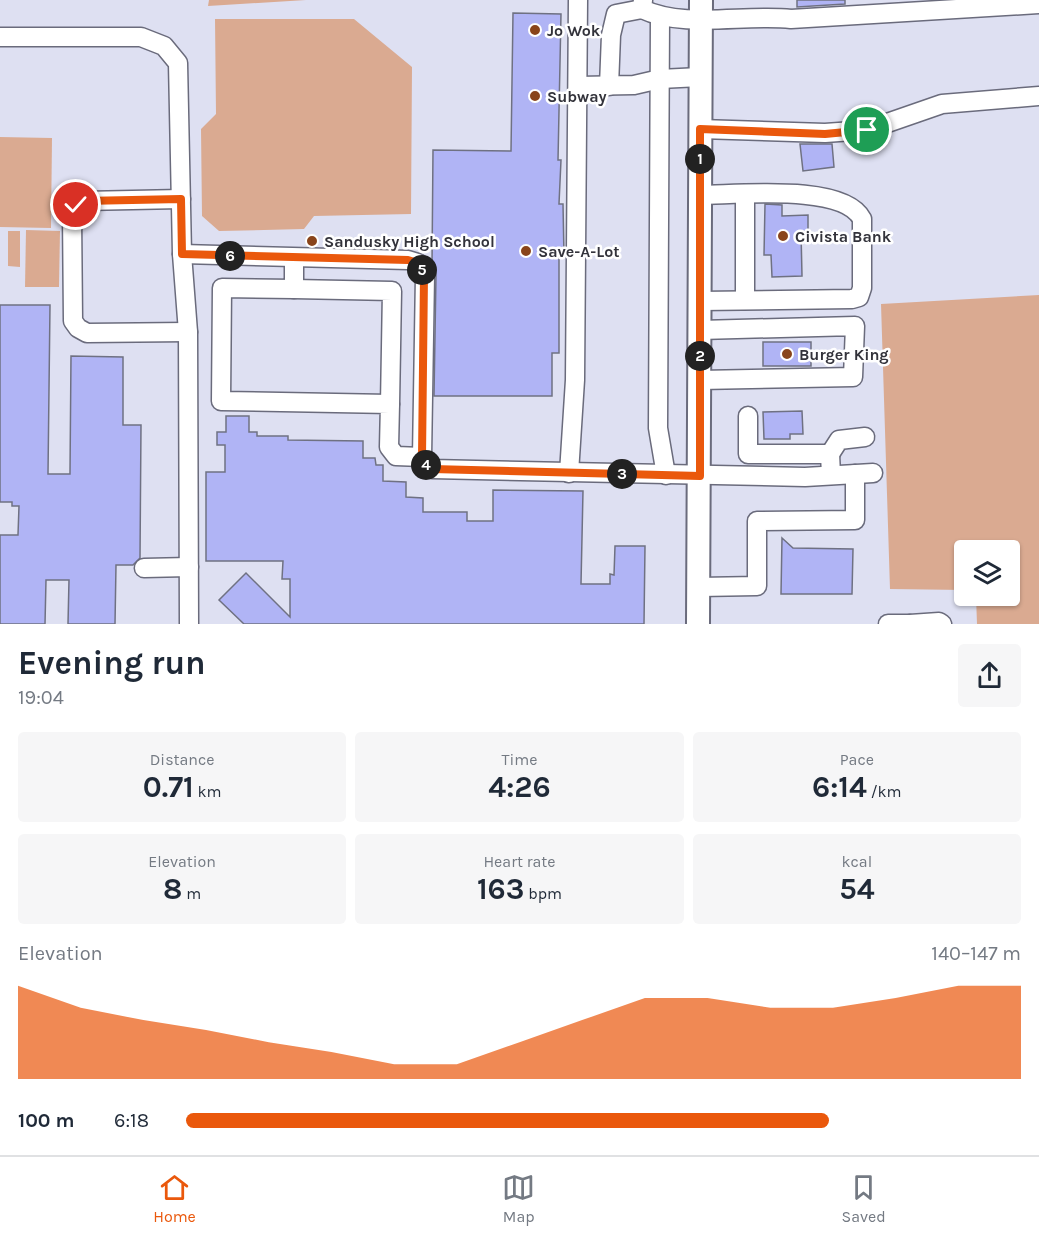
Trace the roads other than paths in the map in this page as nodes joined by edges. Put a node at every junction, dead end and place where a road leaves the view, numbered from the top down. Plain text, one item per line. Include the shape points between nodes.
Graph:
1 (578, 0) edge
2 (642, 4) edge
3 (1039, 4) edge
4 (701, 9) edge
5 (660, 17) junction
6 (0, 37) edge
7 (700, 77) junction
8 (660, 79) junction
9 (578, 86) junction
10 (609, 86) junction
11 (1039, 96) edge
12 (700, 129) junction
13 (700, 195) junction
14 (745, 195) junction
15 (181, 199) junction
16 (182, 254) junction
17 (294, 258) junction
18 (294, 289) junction
19 (746, 300) junction
20 (700, 301) junction
21 (700, 330) junction
22 (188, 332) junction
23 (700, 380) junction
24 (390, 404) junction
25 (748, 416) dead end
26 (865, 437) dead end
27 (780, 454) junction
28 (830, 454) junction
29 (427, 463) junction
30 (569, 472) junction
31 (666, 475) junction
32 (831, 475) junction
33 (700, 476) junction
34 (780, 476) junction
35 (189, 567) junction
36 (144, 568) dead end
37 (699, 587) junction
38 (189, 624) edge
39 (699, 624) edge
40 (888, 624) edge
41 (910, 624) edge
42 (942, 624) edge

1 - 9 street
2 - 5 street
2 - 10 street via 616,14 611,34
3 - 4 street via 803,19
4 - 5 street
4 - 7 main road
5 - 8 street
6 - 15 street via 141,37 164,46 178,63
7 - 8 street
7 - 12 main road
8 - 10 street
8 - 31 street via 657,428
9 - 10 street
9 - 30 street via 575,380
11 - 12 street via 942,104 856,131 825,134
12 - 13 main road
13 - 14 street
13 - 20 main road
14 - 19 street
14 - 19 street via 802,194 831,199 858,211 862,219 859,297
15 - 16 street
15 - 22 street via 83,201 76,205 72,214 73,321 87,333
16 - 17 street
16 - 22 street
17 - 18 street
17 - 29 street via 418,263 424,275
18 - 24 street via 392,291
18 - 24 street via 222,288 221,401
19 - 20 street
20 - 21 main road
21 - 23 main road
21 - 23 street via 855,326 853,377
22 - 35 street
23 - 33 main road
24 - 29 street via 389,447 396,456
25 - 27 street via 747,454
26 - 28 street via 839,440
27 - 28 street
27 - 34 street
28 - 32 street
29 - 30 street
30 - 31 street
31 - 33 street
32 - 34 street
32 - 37 street via 864,474 855,520 757,521 757,586
33 - 34 street
33 - 37 main road
35 - 36 street
35 - 38 street
37 - 39 main road
40 - 41 street
41 - 42 street

